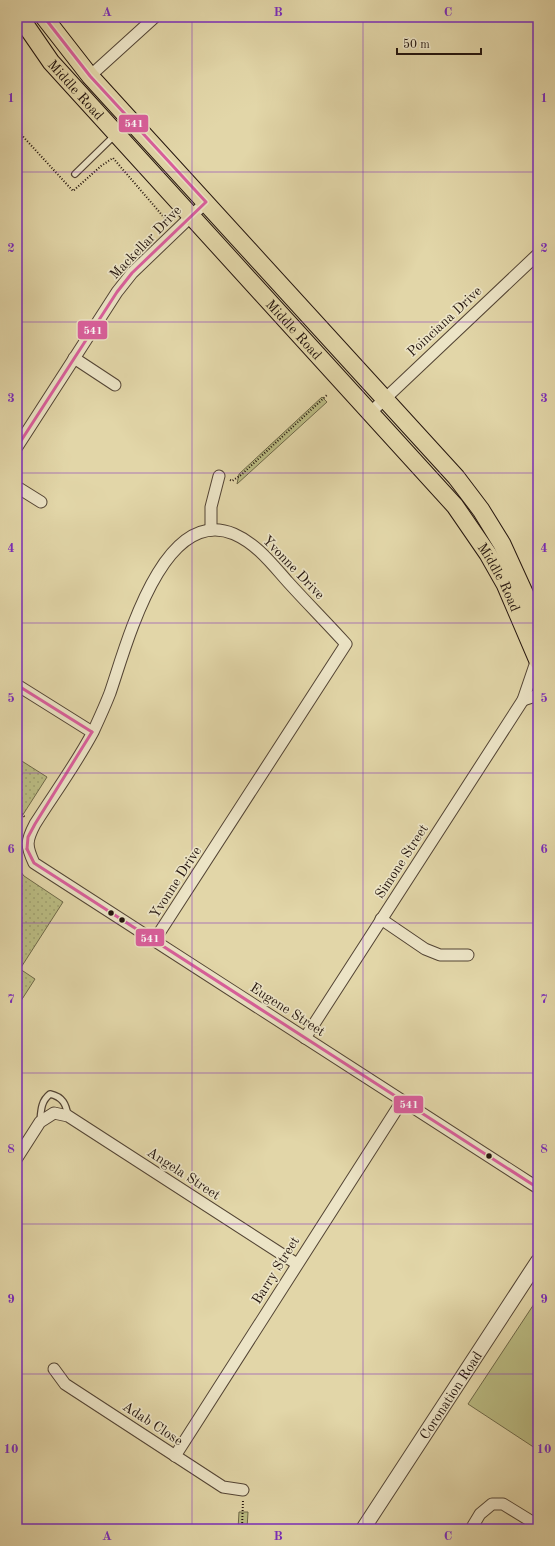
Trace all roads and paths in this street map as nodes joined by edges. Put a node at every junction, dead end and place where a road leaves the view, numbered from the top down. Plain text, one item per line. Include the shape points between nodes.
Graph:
1 (20, 17) edge
2 (44, 17) edge
3 (155, 17) edge
4 (90, 76) junction
5 (17, 130) edge
6 (117, 133) junction
7 (75, 174) dead end
8 (206, 202) junction
9 (191, 216) junction
10 (168, 222) dead end
11 (538, 254) edge
12 (74, 358) junction
13 (115, 385) dead end
14 (327, 395) dead end
15 (385, 398) junction
16 (371, 412) junction
17 (17, 446) edge
18 (219, 476) joint
19 (17, 486) edge
20 (40, 502) dead end
21 (211, 530) junction
22 (538, 561) edge
23 (538, 566) edge
24 (538, 623) edge
25 (538, 660) edge
26 (17, 685) edge
27 (538, 695) edge
28 (522, 700) junction
29 (92, 732) junction
30 (27, 849) joint
31 (381, 919) junction
32 (154, 941) junction
33 (468, 955) dead end
34 (305, 1038) junction
35 (402, 1101) junction
36 (68, 1116) junction
37 (40, 1122) junction
38 (17, 1158) edge
39 (538, 1188) edge
40 (538, 1261) edge
41 (297, 1264) junction
42 (54, 1369) dead end
43 (175, 1456) junction
44 (243, 1490) joint
45 (242, 1529) edge
46 (364, 1529) edge
47 (471, 1529) edge
48 (538, 1529) edge

1 - 6 main road, Middle Road via 51,62
2 - 4 main road, Middle Road
3 - 4 street
4 - 8 main road, Middle Road
5 - 10 path via 73,191 100,166 113,158
6 - 7 lane
6 - 9 main road, Middle Road
8 - 9 street, Mackellar Drive
8 - 15 main road, Middle Road
9 - 12 street, Mackellar Drive via 132,273
9 - 16 main road, Middle Road
11 - 15 street, Poinciana Drive
12 - 13 street
12 - 17 street, Mackellar Drive
14 - 18 path via 241,475 232,481
15 - 16 street, Poinciana Drive
15 - 24 main road, Middle Road via 456,477 481,510 502,544
16 - 25 main road, Middle Road via 443,491 472,530 505,584
18 - 21 street via 211,507
19 - 20 street
21 - 29 street, Yvonne Drive via 194,535 175,548 155,577 138,612 109,695
21 - 32 street, Yvonne Drive via 233,534 254,545 346,644
22 - 23 path via 535,560
25 - 28 street, Simone Street
26 - 29 street
27 - 28 street
28 - 31 street, Simone Street
29 - 30 street, Yvonne Drive via 35,824 28,837
30 - 32 street, Eugene Street via 34,863
31 - 33 street via 425,949 440,955
31 - 34 street, Simone Street
32 - 34 street, Eugene Street
34 - 35 street, Eugene Street
35 - 39 street, Eugene Street
35 - 41 street, Barry Street
36 - 37 street, Angela Street via 54,1113
36 - 37 lane via 64,1101 50,1094 44,1099
36 - 41 street, Angela Street
37 - 38 street
40 - 46 street, Coronation Road
41 - 43 street, Barry Street
42 - 43 street, Adab Close via 65,1384
43 - 44 street, Adab Close via 223,1487
44 - 45 path
47 - 48 street via 480,1514 492,1504 504,1504 534,1523

